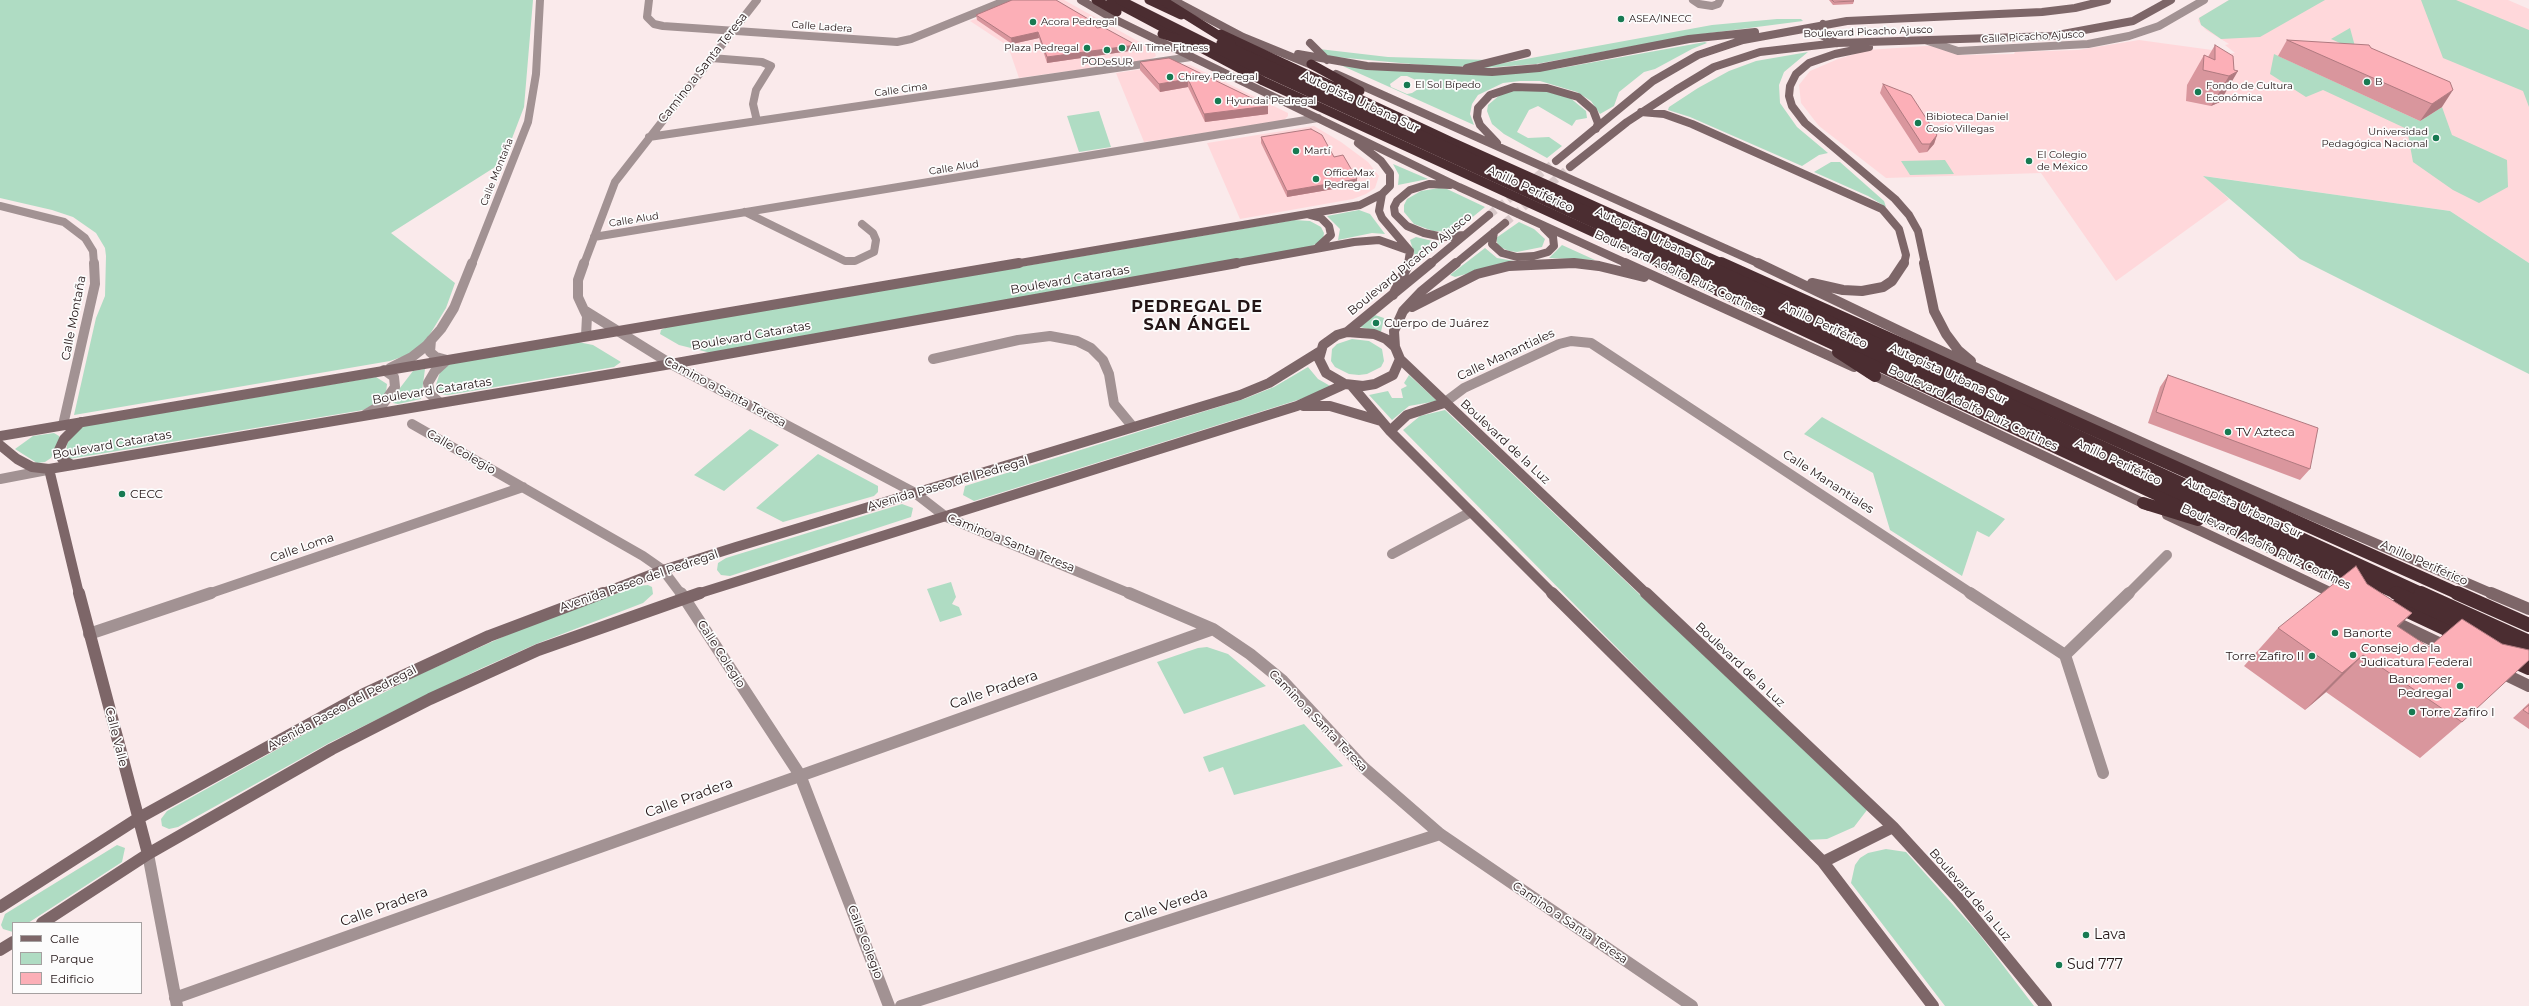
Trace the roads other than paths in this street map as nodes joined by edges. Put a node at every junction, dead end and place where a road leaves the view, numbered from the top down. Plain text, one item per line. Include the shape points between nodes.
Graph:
1 (540, 0) edge
2 (649, 0) edge
3 (758, 0) edge
4 (1007, 0) edge
5 (1081, 0) edge
6 (1096, 0) edge
7 (1111, 0) edge
8 (1120, 0) edge
9 (1134, 0) edge
10 (1150, 0) edge
11 (1162, 0) edge
12 (1174, 0) edge
13 (1694, 0) edge
14 (1720, 0) edge
15 (2107, 0) edge
16 (2171, 0) edge
17 (2204, 0) edge
18 (1823, 24) junction
19 (734, 30) junction
20 (1777, 33) junction
21 (1243, 37) junction
22 (1918, 41) junction
23 (1928, 41) junction
24 (1310, 43) dead end
25 (1837, 43) junction
26 (1527, 53) dead end
27 (1230, 56) junction
28 (1250, 56) junction
29 (1191, 57) junction
30 (712, 58) junction
31 (1327, 60) junction
32 (1311, 64) junction
33 (1454, 71) junction
34 (1347, 79) junction
35 (1641, 112) junction
36 (1318, 118) junction
37 (757, 121) junction
38 (1339, 129) junction
39 (1596, 129) junction
40 (649, 137) junction
41 (1452, 142) junction
42 (1506, 150) junction
43 (1556, 161) tunnel mouth
44 (1570, 167) tunnel mouth
45 (1460, 187) junction
46 (1382, 194) junction
47 (0, 206) edge
48 (745, 212) junction
49 (1489, 215) tunnel mouth
50 (1296, 216) junction
51 (1529, 218) junction
52 (1505, 223) tunnel mouth
53 (862, 224) dead end
54 (1494, 232) junction
55 (1467, 234) junction
56 (594, 237) junction
57 (1313, 250) junction
58 (1410, 251) junction
59 (1783, 274) junction
60 (1679, 288) junction
61 (1393, 295) junction
62 (1827, 309) junction
63 (584, 310) junction
64 (1403, 312) junction
65 (1802, 328) junction
66 (617, 330) junction
67 (1347, 332) junction
68 (586, 336) junction
69 (431, 340) junction
70 (1925, 344) junction
71 (1395, 347) junction
72 (1319, 352) junction
73 (933, 359) dead end
74 (1400, 359) junction
75 (447, 360) junction
76 (671, 364) junction
77 (384, 370) junction
78 (1982, 370) junction
79 (1875, 376) junction
80 (1348, 384) junction
81 (439, 402) junction
82 (1444, 402) junction
83 (1297, 406) junction
84 (366, 414) junction
85 (82, 421) junction
86 (1381, 422) junction
87 (412, 424) dead end
88 (63, 425) junction
89 (1134, 427) junction
90 (1390, 431) junction
91 (0, 436) edge
92 (0, 445) edge
93 (72, 465) junction
94 (50, 469) junction
95 (0, 479) edge
96 (523, 487) junction
97 (915, 493) junction
98 (2143, 503) junction
99 (1471, 512) junction
100 (946, 517) junction
101 (2238, 532) junction
102 (1392, 554) dead end
103 (2167, 555) dead end
104 (663, 570) junction
105 (2366, 592) edge
106 (684, 597) junction
107 (2348, 601) edge
108 (2387, 602) edge
109 (2529, 610) edge
110 (2377, 614) edge
111 (2529, 625) edge
112 (1213, 629) junction
113 (90, 634) junction
114 (2472, 642) edge
115 (2529, 642) edge
116 (2457, 652) edge
117 (2529, 654) edge
118 (2066, 655) junction
119 (2501, 655) edge
120 (2486, 665) edge
121 (2529, 668) edge
122 (2529, 686) edge
123 (2103, 773) dead end
124 (800, 775) junction
125 (137, 819) junction
126 (1893, 827) junction
127 (1440, 834) junction
128 (148, 854) junction
129 (1823, 862) junction
130 (0, 907) edge
131 (44, 922) edge
132 (12, 943) edge
133 (0, 950) edge
134 (176, 1002) edge
135 (889, 1006) edge
136 (901, 1006) edge
137 (1692, 1006) edge
138 (1934, 1006) edge
139 (2046, 1006) edge

1 - 69 street, Calle Montaña via 535,89 522,140 454,308
2 - 19 street, Calle Ladera via 647,17 654,24
3 - 19 street, Camino a Santa Teresa
4 - 19 street, Calle Ladera via 911,39 897,42
5 - 29 main road, Boulevard Adolfo Ruiz Cortines
6 - 27 highway, bridge via 1162,34
7 - 65 highway, Anillo Periférico via 1263,81
8 - 27 highway, Autopista Urbana Sur, bridge
9 - 28 highway, Autopista Urbana Sur, bridge
10 - 41 highway, Anillo Periférico
11 - 28 highway, bridge
12 - 21 main road
13 - 14 street via 1699,4 1712,6
15 - 18 main road, Boulevard Picacho Ajusco via 2075,8 2042,12 1876,19
16 - 23 main road, Boulevard Picacho Ajusco via 2133,21 2094,30 2052,36
17 - 23 street, Calle Picacho Ajusco via 2159,26 2129,36 2088,44 1958,51
18 - 20 main road, Boulevard Picacho Ajusco
18 - 25 main road via 1819,30 1821,35
19 - 30 street, Camino a Santa Teresa
20 - 33 main road via 1744,32 1689,39 1540,68 1492,72
20 - 39 main road, Boulevard Picacho Ajusco via 1743,40 1698,55 1653,81
21 - 31 main road
21 - 32 main road
22 - 23 main road, Boulevard Picacho Ajusco
22 - 25 main road, Boulevard Picacho Ajusco
22 - 78 main road via 1862,48 1809,63 1796,74 1790,86 1789,96 1792,106 1805,123 1895,199 1909,215 1918,231 1934,311 1958,350
24 - 31 main road
25 - 35 main road, Boulevard Picacho Ajusco via 1760,52 1714,67
26 - 33 main road
27 - 117 highway, Autopista Urbana Sur, bridge
28 - 115 highway, Autopista Urbana Sur, bridge
29 - 36 main road, Boulevard Adolfo Ruiz Cortines
29 - 37 street, Calle Cima
30 - 37 street via 762,62 771,66 756,90 753,104
30 - 40 street, Camino a Santa Teresa
31 - 33 main road via 1367,66
31 - 34 main road
32 - 34 main road
32 - 41 highway
34 - 42 main road
35 - 44 main road, Boulevard Picacho Ajusco
35 - 59 main road via 1664,114 1692,124 1882,209 1899,228 1906,255 1904,267 1892,282 1874,290 1843,290
36 - 38 main road, Boulevard Adolfo Ruiz Cortines
36 - 48 street, Calle Alud
37 - 40 street, Calle Cima
38 - 45 main road, Boulevard Adolfo Ruiz Cortines
38 - 46 main road via 1372,153 1388,169 1391,181
39 - 42 main road via 1598,122 1593,110 1574,96 1539,87 1508,88 1486,99 1477,113 1485,132
39 - 43 main road, Boulevard Picacho Ajusco
40 - 56 street, Camino a Santa Teresa via 615,182
41 - 62 highway, Anillo Periférico
42 - 59 main road
45 - 51 main road, Boulevard Adolfo Ruiz Cortines
45 - 55 main road via 1435,184 1415,187 1401,196 1394,207 1400,220 1424,233 1447,238
46 - 50 main road, Boulevard Cataratas via 1360,205
46 - 58 main road via 1378,207 1380,215
47 - 88 street, Calle Montaña via 64,222 85,238 93,251 95,284
48 - 53 street via 845,261 854,261 874,252 876,240
48 - 56 street, Calle Alud
49 - 55 main road, Boulevard Picacho Ajusco
50 - 57 main road via 1309,215 1321,218 1329,226 1331,235 1327,241
50 - 66 main road, Boulevard Cataratas
51 - 54 main road via 1553,237 1554,246 1548,252 1526,257 1509,256 1492,244
51 - 60 main road, Boulevard Adolfo Ruiz Cortines
52 - 54 main road
54 - 64 main road via 1422,291
55 - 61 main road, Boulevard Picacho Ajusco
56 - 63 street, Camino a Santa Teresa via 578,280 578,297
57 - 58 main road, Boulevard Cataratas via 1369,240 1390,242
57 - 76 main road, Boulevard Cataratas
58 - 61 main road via 1408,266
59 - 70 main road
60 - 64 main road via 1599,266 1567,263 1509,266 1477,274
60 - 79 main road, Boulevard Adolfo Ruiz Cortines
61 - 67 main road, Boulevard Picacho Ajusco
62 - 70 highway
62 - 111 highway, Anillo Periférico
63 - 66 street, Camino a Santa Teresa
63 - 68 street via 587,316
64 - 71 main road via 1394,332
65 - 79 highway
65 - 101 highway, Anillo Periférico
66 - 68 main road, Boulevard Cataratas
66 - 76 street, Camino a Santa Teresa
67 - 71 main road via 1374,334
67 - 72 main road via 1329,340
68 - 75 main road, Boulevard Cataratas
69 - 75 street via 430,352
69 - 77 street, Calle Montaña via 412,357
70 - 78 main road
71 - 74 main road
72 - 80 main road via 1319,359 1326,373
72 - 89 main road, Avenida Paseo del Pedregal via 1255,390
73 - 89 street via 1018,340 1050,336 1077,341 1091,348 1103,360 1109,374 1114,404
74 - 80 main road via 1393,374 1385,380 1363,386
74 - 82 main road, Boulevard de la Luz
75 - 77 main road, Boulevard Cataratas
75 - 81 street via 435,371 428,383 430,394
76 - 81 main road, Boulevard Cataratas
76 - 97 street, Camino a Santa Teresa
77 - 84 street via 394,377 396,387 383,404
77 - 85 main road, Boulevard Cataratas
78 - 109 main road via 2157,449
79 - 98 main road, Boulevard Adolfo Ruiz Cortines
80 - 83 main road
80 - 86 main road
81 - 84 main road, Boulevard Cataratas
82 - 90 main road via 1407,415
82 - 118 street, Calle Manantiales via 1464,388 1559,344 1571,341 1591,343
82 - 126 main road, Boulevard de la Luz
83 - 86 main road via 1330,406
83 - 100 main road
84 - 93 main road, Boulevard Cataratas
85 - 88 main road, Boulevard Cataratas
85 - 93 main road via 69,432 60,445 59,455
86 - 90 main road
87 - 96 street, Calle Colegio
88 - 91 main road, Boulevard Cataratas
89 - 97 main road, Avenida Paseo del Pedregal
90 - 99 main road
92 - 94 main road via 32,467
93 - 94 main road, Boulevard Cataratas
94 - 95 street, Boulevard Cataratas
94 - 113 main road, Calle Valle
96 - 104 street, Calle Colegio
96 - 113 street, Calle Loma
97 - 100 street, Camino a Santa Teresa
97 - 104 main road, Avenida Paseo del Pedregal
98 - 101 highway
98 - 107 main road, Boulevard Adolfo Ruiz Cortines
99 - 102 street
99 - 129 main road
100 - 106 main road
100 - 112 street, Camino a Santa Teresa
101 - 105 highway, Anillo Periférico
103 - 118 street
104 - 106 street, Calle Colegio
104 - 125 main road, Avenida Paseo del Pedregal via 526,621 415,669 313,721
106 - 124 street, Calle Colegio
106 - 128 main road via 538,650 430,699 332,749
108 - 114 highway
110 - 116 main road
112 - 124 street, Calle Pradera
112 - 127 street, Camino a Santa Teresa via 1250,654 1282,681 1363,767
113 - 125 main road, Calle Valle
118 - 123 street
119 - 121 highway
120 - 122 main road
124 - 134 street, Calle Pradera
124 - 135 street, Calle Colegio
125 - 128 main road, Calle Valle
125 - 130 main road, Avenida Paseo del Pedregal
126 - 129 main road
126 - 139 main road, Boulevard de la Luz via 1958,898
127 - 136 street, Calle Vereda
127 - 137 street, Camino a Santa Teresa
128 - 131 main road
128 - 134 street, Calle Valle
129 - 138 main road
132 - 133 main road

